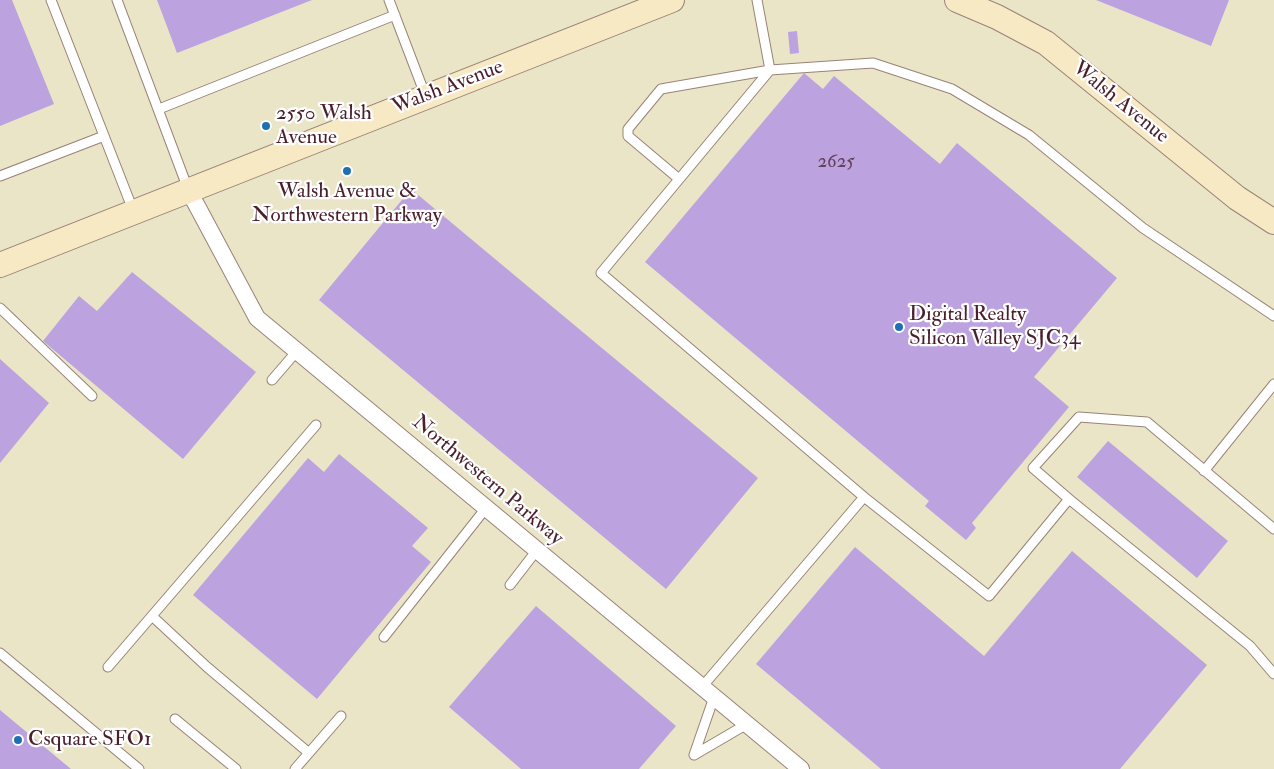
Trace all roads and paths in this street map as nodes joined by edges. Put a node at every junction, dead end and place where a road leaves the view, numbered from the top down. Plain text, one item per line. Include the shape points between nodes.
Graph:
1 (52, 0) edge
2 (117, 0) edge
3 (389, 0) edge
4 (672, 0) edge
5 (757, 0) edge
6 (957, 0) edge
7 (395, 15) junction
8 (770, 70) junction
9 (426, 97) junction
10 (159, 109) junction
11 (104, 136) junction
12 (0, 176) edge
13 (679, 180) junction
14 (189, 192) junction
15 (134, 213) junction
16 (1273, 218) edge
17 (0, 265) edge
18 (0, 308) edge
19 (1274, 316) edge
20 (297, 351) junction
21 (272, 380) dead end
22 (1274, 384) edge
23 (92, 396) dead end
24 (316, 425) dead end
25 (1204, 471) junction
26 (864, 497) junction
27 (1069, 499) junction
28 (486, 508) junction
29 (1274, 529) edge
30 (537, 550) junction
31 (510, 585) dead end
32 (152, 616) junction
33 (384, 637) dead end
34 (0, 654) edge
35 (108, 667) dead end
36 (1274, 674) edge
37 (708, 692) junction
38 (341, 716) dead end
39 (175, 719) dead end
40 (747, 724) junction
41 (309, 752) junction
42 (139, 769) edge
43 (236, 769) edge
44 (295, 769) edge
45 (801, 769) edge

1 - 11 lane
2 - 10 lane
3 - 7 lane
4 - 9 main road, Walsh Avenue
5 - 8 lane
6 - 16 main road, Walsh Avenue via 1046,43 1237,198
7 - 9 lane
7 - 10 lane
8 - 13 lane
8 - 13 lane via 661,89 628,129 628,136
8 - 19 lane via 873,63 952,89 1029,135 1143,228
9 - 14 main road, Walsh Avenue
10 - 14 lane
11 - 12 lane
11 - 15 lane
13 - 26 lane via 601,273
14 - 15 main road, Walsh Avenue
14 - 20 street, Northwestern Parkway via 258,318
15 - 17 main road, Walsh Avenue
18 - 23 lane
20 - 21 lane
20 - 28 street, Northwestern Parkway
22 - 25 lane
24 - 32 lane
25 - 27 lane via 1147,422 1079,418 1033,468
25 - 29 lane
26 - 27 lane via 989,596
26 - 37 lane
27 - 36 lane via 1250,646
28 - 30 street, Northwestern Parkway
28 - 33 lane
30 - 31 lane
30 - 37 street, Northwestern Parkway
32 - 35 lane
32 - 41 lane via 207,667
34 - 42 lane
37 - 40 street, Northwestern Parkway
37 - 40 lane via 694,756
38 - 41 lane
39 - 43 lane
40 - 45 street, Northwestern Parkway
41 - 44 lane

